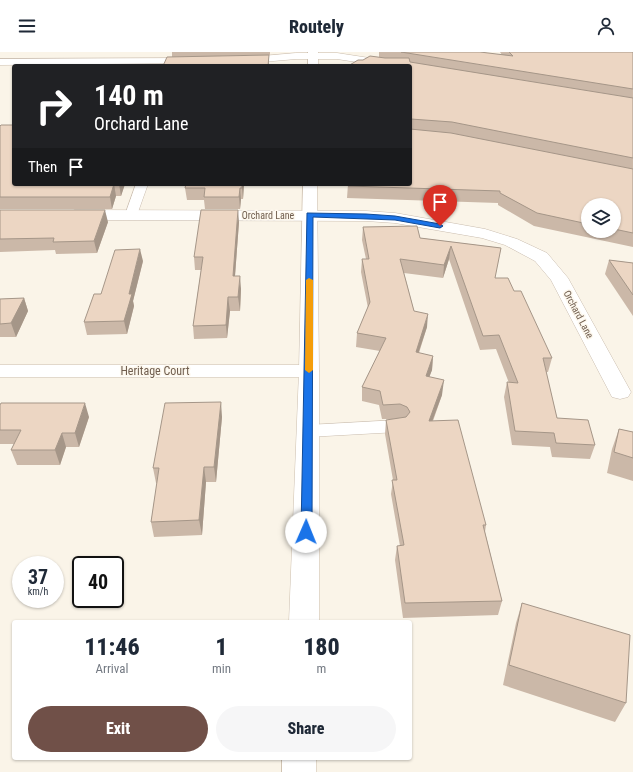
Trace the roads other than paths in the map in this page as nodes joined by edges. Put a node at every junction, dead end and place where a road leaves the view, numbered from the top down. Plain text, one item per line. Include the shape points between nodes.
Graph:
1 (313, 58) edge
2 (206, 61) edge
3 (229, 61) edge
4 (0, 62) edge
5 (32, 64) edge
6 (390, 64) edge
7 (141, 186) edge
8 (310, 186) edge
9 (62, 215) edge
10 (131, 215) junction
11 (309, 215) junction
12 (0, 371) edge
13 (309, 371) junction
14 (620, 392) dead end
15 (398, 426) edge
16 (308, 431) junction
17 (304, 620) edge
18 (299, 760) edge
19 (299, 772) edge

1 - 3 street
1 - 6 street via 342,56
2 - 5 street
4 - 5 street
7 - 10 lane
8 - 11 street
9 - 10 street, Orchard Lane
10 - 11 street, Orchard Lane
11 - 13 street
11 - 14 street, Orchard Lane via 395,218 511,242 541,257 559,278
12 - 13 street, Heritage Court
13 - 16 street
15 - 16 lane
16 - 17 street
18 - 19 street

